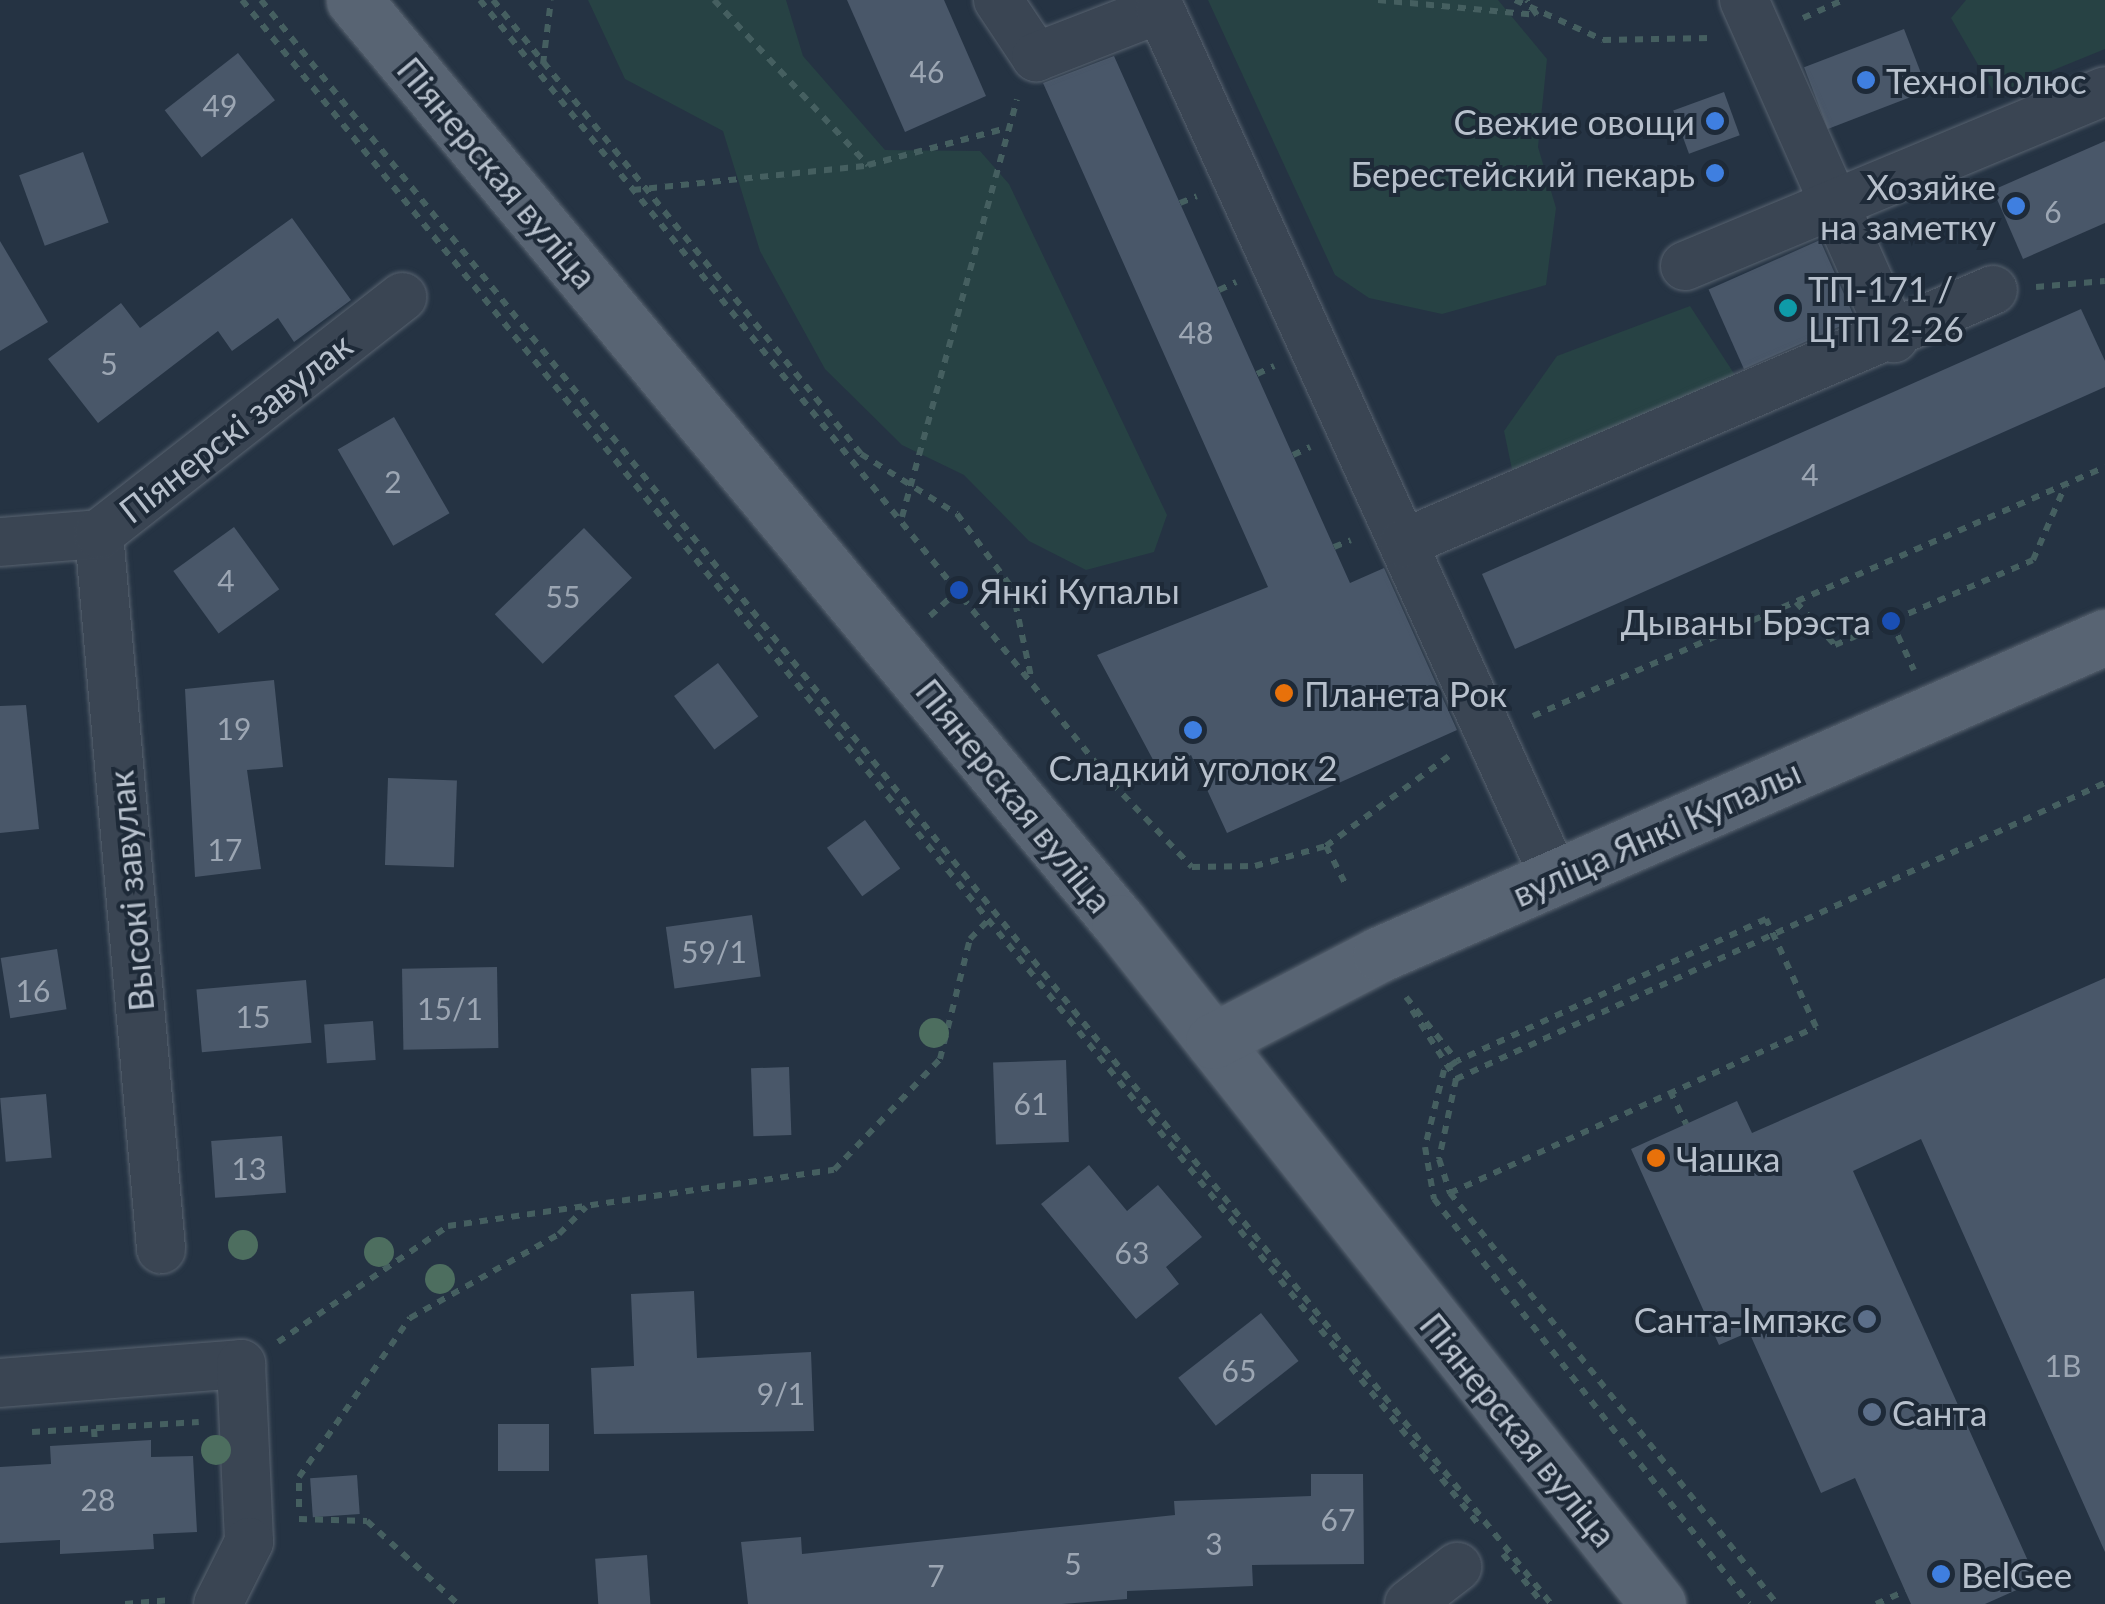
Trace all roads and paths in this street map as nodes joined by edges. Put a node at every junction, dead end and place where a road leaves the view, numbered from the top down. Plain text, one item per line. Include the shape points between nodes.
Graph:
1 (242, 0) edge
2 (260, 0) edge
3 (354, 0) edge
4 (480, 0) edge
5 (492, 0) edge
6 (551, 0) edge
7 (714, 0) edge
8 (998, 0) edge
9 (1378, 0) edge
10 (1515, 0) edge
11 (1527, 0) edge
12 (1843, 0) edge
13 (1537, 15) junction
14 (1753, 18) edge
15 (1036, 56) junction
16 (543, 63) junction
17 (540, 75) junction
18 (2105, 91) edge
19 (1004, 128) junction
20 (868, 166) junction
21 (645, 188) junction
22 (634, 190) junction
23 (1835, 205) junction
24 (1685, 266) dead end
25 (2105, 281) edge
26 (1992, 290) joint
27 (402, 296) dead end
28 (1894, 338) junction
29 (2105, 468) edge
30 (2066, 484) junction
31 (908, 488) junction
32 (902, 518) junction
33 (98, 534) junction
34 (0, 542) edge
35 (1404, 543) junction
36 (1796, 602) junction
37 (2105, 637) edge
38 (1032, 682) junction
39 (1484, 737) junction
40 (2105, 783) edge
41 (1326, 846) junction
42 (1554, 876) junction
43 (1346, 886) dead end
44 (990, 917) junction
45 (1779, 934) junction
46 (1213, 1042) junction
47 (1456, 1061) junction
48 (1444, 1070) junction
49 (1456, 1079) junction
50 (1670, 1092) junction
51 (1686, 1124) dead end
52 (1450, 1193) junction
53 (586, 1206) junction
54 (162, 1249) dead end
55 (242, 1364) junction
56 (0, 1383) edge
57 (94, 1428) junction
58 (19, 1433) dead end
59 (95, 1444) dead end
60 (299, 1476) junction
61 (247, 1479) junction
62 (1456, 1567) dead end
63 (1905, 1590) dead end
64 (218, 1604) edge
65 (458, 1604) edge
66 (1409, 1604) edge
67 (1543, 1604) edge
68 (1551, 1604) edge
69 (1658, 1604) edge
70 (1749, 1604) edge
71 (1776, 1604) edge
72 (1876, 1604) edge

1 - 44 path
2 - 68 path
3 - 46 main road, Піянерская вуліца
4 - 17 path
5 - 16 path
6 - 16 path
7 - 20 path
8 - 15 street
9 - 13 path
10 - 13 path
11 - 13 path
12 - 14 path
13 - 14 path via 1603,40
14 - 23 street
15 - 19 path
15 - 35 street via 1160,8
16 - 17 path
16 - 21 path
17 - 22 path
18 - 23 street
19 - 20 path
19 - 31 path
20 - 21 path
21 - 22 path
21 - 31 path via 861,454
22 - 32 path
23 - 24 street
23 - 28 street
25 - 26 path
26 - 28 street
27 - 33 street, Піянерскі завулак
28 - 35 street
29 - 30 path
30 - 36 path
30 - 36 path via 2033,560 1835,645
31 - 32 path
31 - 38 path via 958,514 1012,588
32 - 38 path
33 - 34 street, Піянерскі завулак
33 - 54 street, Высокі завулак
35 - 39 street
36 - 39 path
37 - 42 main road, вуліца Янкі Купалы
38 - 41 path via 1192,867 1256,866
39 - 41 path via 1428,767
39 - 42 street
40 - 45 path
41 - 43 path
42 - 46 main road, вуліца Янкі Купалы
44 - 53 path via 970,939 940,1059 834,1170
44 - 67 path
45 - 47 path via 1766,919
45 - 49 path
45 - 50 path via 1816,1028
46 - 69 main road, Піянерская вуліца
47 - 48 path
47 - 48 path via 1404,994
48 - 49 path
48 - 70 path via 1425,1147 1434,1200
49 - 52 path via 1439,1159
50 - 51 path
50 - 52 path
52 - 71 path
53 - 55 path via 448,1226
53 - 60 path via 560,1234 410,1318
55 - 56 street
55 - 61 street
57 - 58 path
57 - 59 path
57 - 61 path via 218,1420
60 - 61 path
60 - 65 path via 299,1524 367,1521
61 - 64 street via 250,1542
62 - 66 street
63 - 72 path

